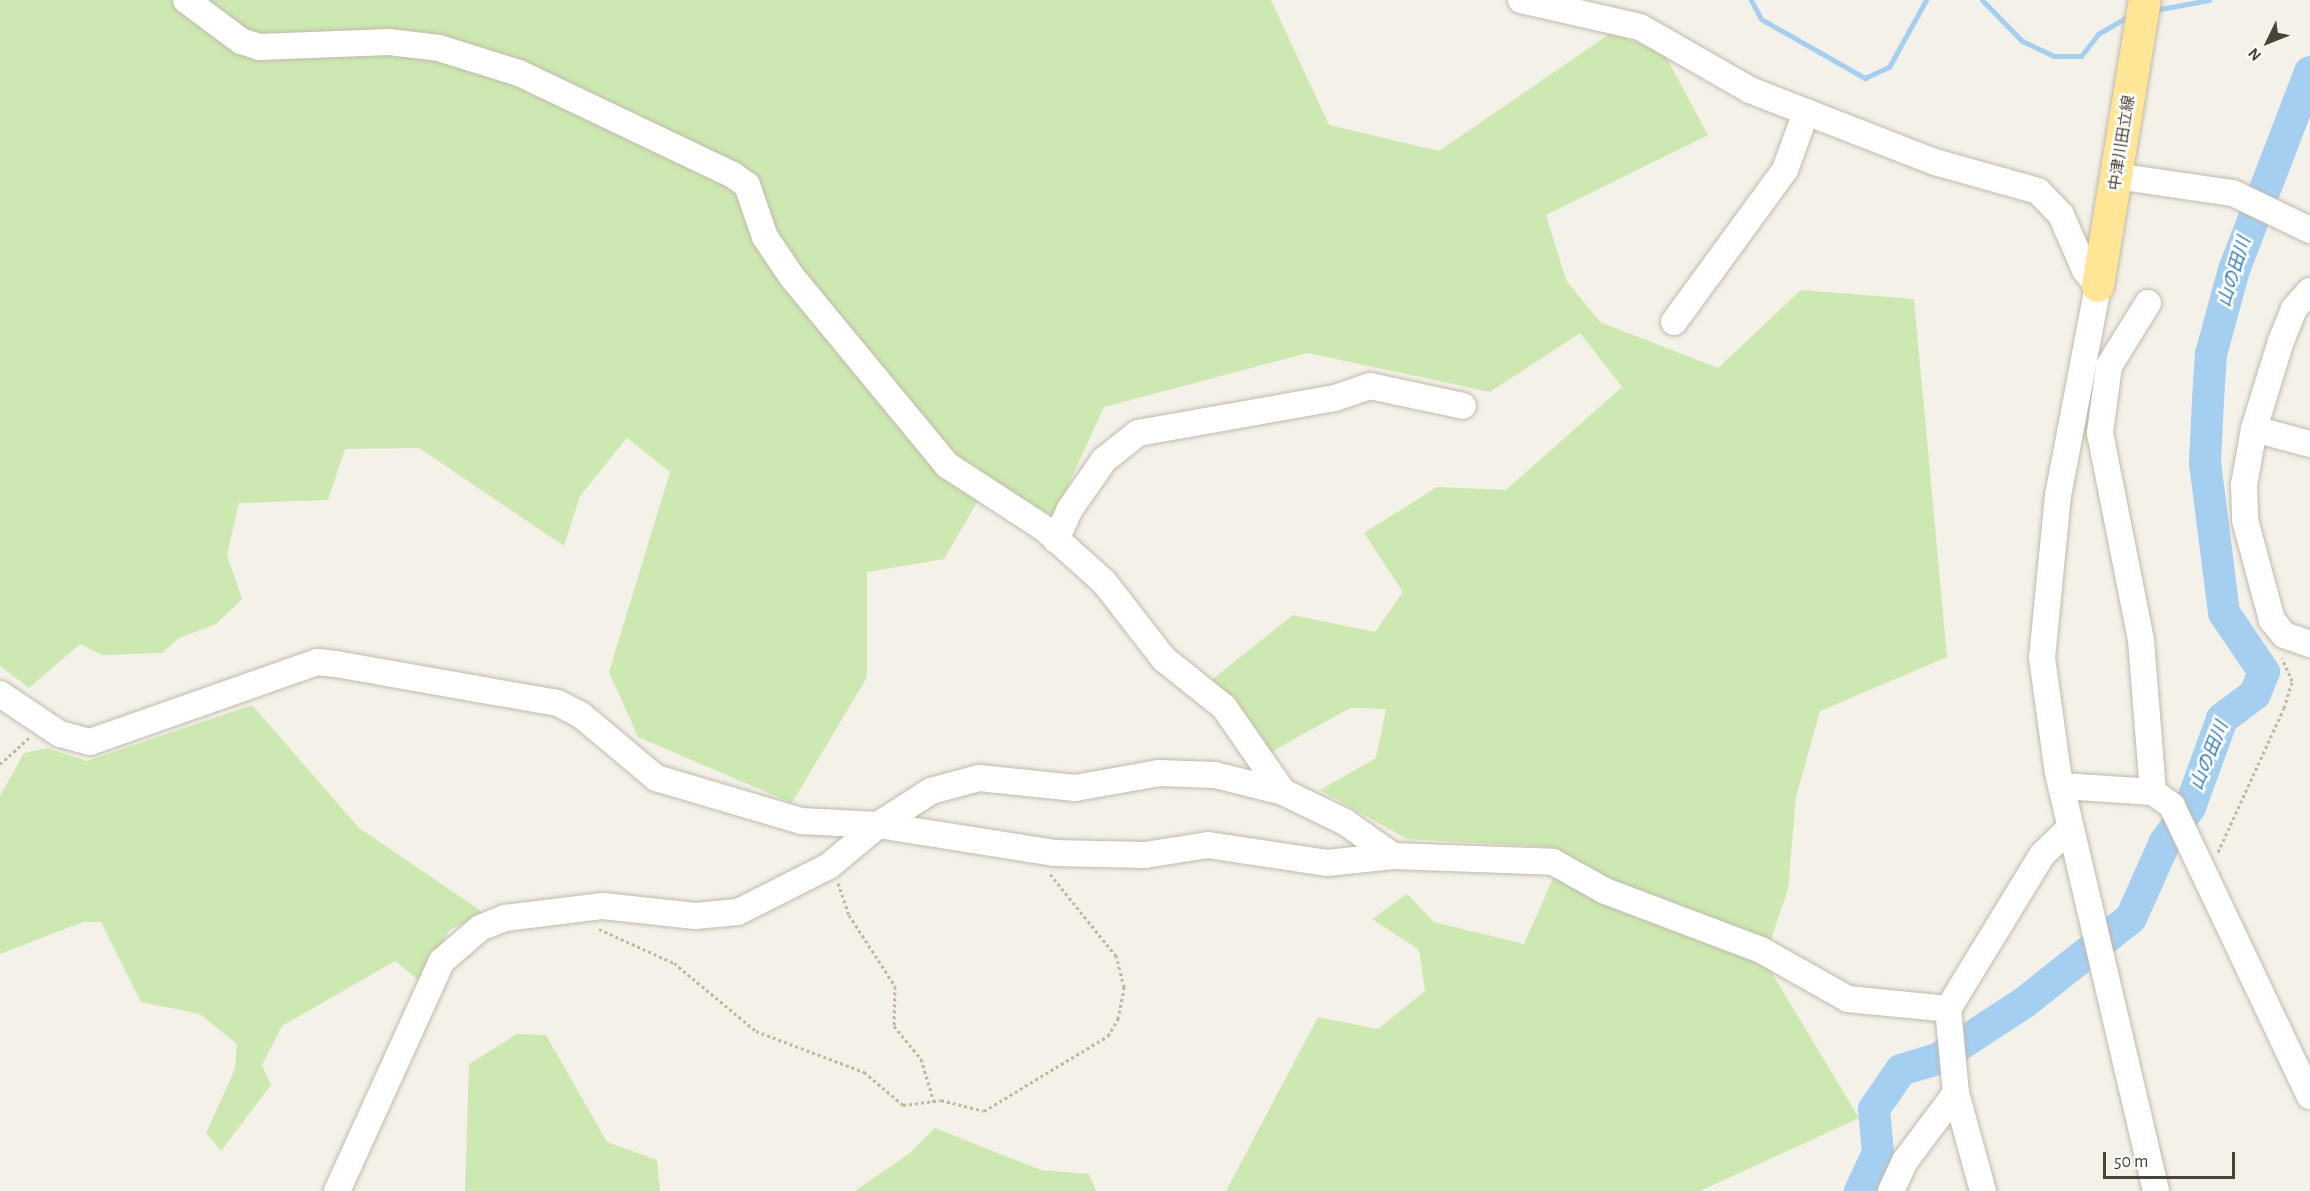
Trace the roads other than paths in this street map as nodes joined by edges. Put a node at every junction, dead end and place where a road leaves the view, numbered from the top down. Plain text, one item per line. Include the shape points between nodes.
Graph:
1 (186, 0) edge
2 (1521, 0) edge
3 (2145, 0) edge
4 (1599, 8) edge
5 (1806, 112) junction
6 (2116, 176) junction
7 (2310, 230) edge
8 (2098, 286) junction
9 (2310, 291) edge
10 (2148, 303) dead end
11 (1674, 322) dead end
12 (1463, 406) dead end
13 (2254, 429) junction
14 (2310, 444) edge
15 (1056, 540) junction
16 (2310, 644) edge
17 (0, 694) edge
18 (2063, 786) junction
19 (1283, 792) junction
20 (2153, 792) junction
21 (878, 825) junction
22 (2070, 828) junction
23 (1394, 856) junction
24 (1948, 1009) junction
25 (1956, 1093) junction
26 (2310, 1096) edge
27 (337, 1191) edge
28 (1891, 1191) edge
29 (1983, 1191) edge
30 (2156, 1191) edge

1 - 15 street via 241,41 259,47 388,42 439,48 519,73 733,175 747,185 765,237 792,277 882,381 935,453
2 - 4 street
3 - 6 main road, 中津川田立線
4 - 5 street via 1750,90
5 - 8 street via 1935,162 2038,191 2061,215 2085,270
5 - 11 street via 1785,170
6 - 7 street via 2233,193
6 - 8 main road, 中津川田立線
8 - 18 street via 2046,576 2042,658
9 - 13 street via 2294,309 2280,341
10 - 20 street via 2109,366 2100,432 2141,640
12 - 15 street via 1370,386 1335,398 1138,433 1104,460 1070,509
13 - 14 street
13 - 16 street via 2245,520 2268,611 2284,635
15 - 19 street via 1104,582 1164,659 1224,706
17 - 21 street via 77,740 104,739 207,698 317,662 558,703 581,715 656,778 762,813
18 - 20 street
18 - 22 street
19 - 21 street via 1215,775 1159,773 1075,788 979,778 931,791
19 - 23 street via 1345,822
20 - 26 street via 2172,806
21 - 23 street via 1040,850 1145,855 1208,845 1327,862
21 - 27 street via 831,864 738,912 718,916 603,906 505,918 480,928 442,961
22 - 24 street via 2042,855
22 - 30 street
23 - 24 street via 1553,862 1605,891 1761,950 1848,999
24 - 25 street
25 - 28 street via 1905,1161
25 - 29 street

